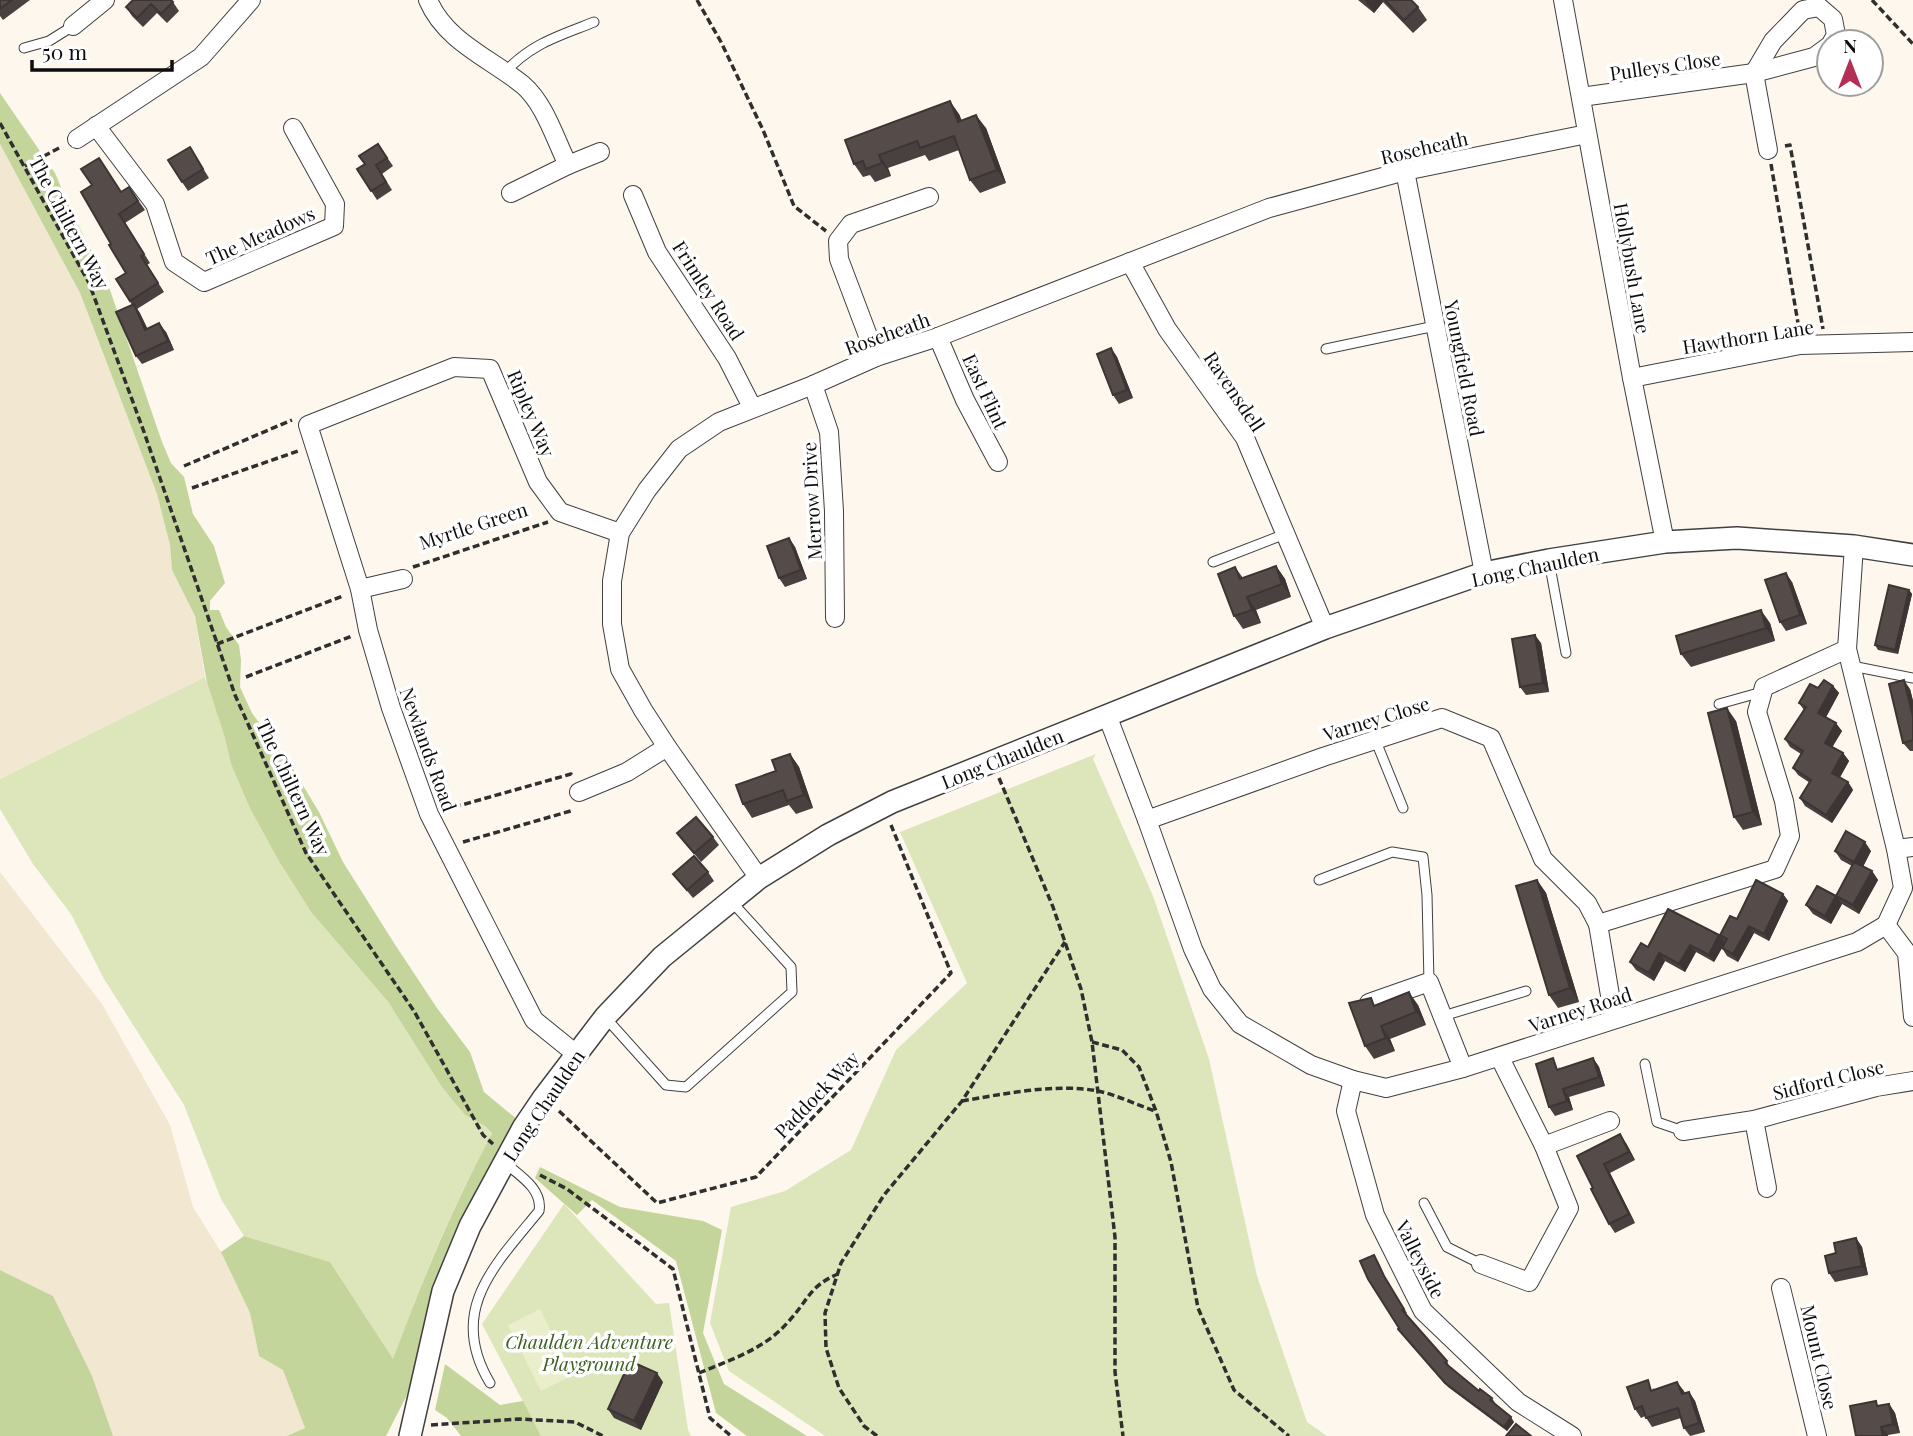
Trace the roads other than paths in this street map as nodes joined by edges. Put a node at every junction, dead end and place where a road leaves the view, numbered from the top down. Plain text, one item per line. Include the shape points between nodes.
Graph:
1 (105, 0) edge
2 (251, 0) edge
3 (428, 0) edge
4 (1563, 0) edge
5 (594, 22) dead end
6 (73, 26) joint
7 (1835, 28) edge
8 (24, 48) dead end
9 (1815, 56) edge
10 (504, 73) junction
11 (1754, 73) junction
12 (1581, 97) junction
13 (96, 126) junction
14 (293, 128) dead end
15 (1587, 134) junction
16 (77, 139) road end
17 (1768, 150) road end
18 (600, 152) dead end
19 (568, 165) junction
20 (1405, 171) junction
21 (511, 193) dead end
22 (633, 195) dead end
23 (929, 197) dead end
24 (1130, 262) junction
25 (1435, 326) junction
26 (938, 337) junction
27 (1913, 342) edge
28 (1326, 349) dead end
29 (876, 357) junction
30 (1632, 379) junction
31 (813, 385) junction
32 (752, 407) junction
33 (308, 425) joint
34 (998, 462) dead end
35 (620, 533) junction
36 (1285, 534) junction
37 (1665, 542) junction
38 (1854, 546) junction
39 (1913, 555) edge
40 (1549, 560) junction
41 (1213, 562) dead end
42 (1484, 573) junction
43 (403, 579) road end
44 (360, 589) junction
45 (835, 618) dead end
46 (1325, 628) junction
47 (1566, 653) dead end
48 (1849, 658) junction
49 (1913, 678) edge
50 (1763, 691) junction
51 (1720, 704) dead end
52 (1107, 715) junction
53 (1375, 740) junction
54 (667, 747) junction
55 (579, 792) road end
56 (1403, 808) dead end
57 (1147, 820) junction
58 (1904, 848) edge
59 (760, 878) junction
60 (1319, 880) dead end
61 (731, 901) junction
62 (1598, 924) junction
63 (1886, 925) junction
64 (1429, 982) junction
65 (1526, 991) dead end
66 (1369, 1003) edge
67 (1443, 1016) junction
68 (605, 1017) junction
69 (1913, 1017) edge
70 (1614, 1019) junction
71 (576, 1054) junction
72 (1500, 1058) junction
73 (1645, 1064) dead end
74 (1463, 1068) junction
75 (1353, 1080) junction
76 (1913, 1081) edge
77 (1754, 1120) junction
78 (1610, 1121) dead end
79 (1684, 1130) joint
80 (1544, 1146) junction
81 (505, 1160) junction
82 (1767, 1188) dead end
83 (1424, 1203) dead end
84 (1481, 1264) joint
85 (1782, 1288) dead end
86 (490, 1384) dead end
87 (411, 1431) edge
88 (1572, 1436) edge
89 (1817, 1436) edge

1 - 6 street
2 - 13 street via 201,57
3 - 10 street via 462,44
4 - 12 street, Hollybush Lane
5 - 10 lane via 533,48
6 - 8 lane via 49,41
7 - 11 street, Pulleys Close via 1833,19 1819,7 1803,10 1773,41
9 - 11 street, Pulleys Close
10 - 19 street via 538,103
11 - 12 street, Pulleys Close
11 - 17 street
12 - 15 street, Hollybush Lane
13 - 14 street, The Meadows via 155,204 174,262 204,282 334,226 335,204
13 - 16 street
15 - 20 street, Roseheath
15 - 30 street, Hollybush Lane
18 - 19 street
19 - 21 street
20 - 24 street, Roseheath via 1269,208
20 - 25 street, Youngfield Road
22 - 32 street, Frimley Road via 657,252 727,358
23 - 29 street via 851,225 838,241 839,259
24 - 26 street, Roseheath
24 - 36 street, Ravensdell via 1167,329 1245,438
25 - 28 lane
25 - 42 street, Youngfield Road
26 - 29 street, Roseheath
26 - 34 street, East Flint
27 - 30 street, Hawthorn Lane via 1800,345
29 - 31 street, Roseheath
30 - 37 street, Hollybush Lane
31 - 32 street, Roseheath
31 - 45 street, Merrow Drive via 829,432
32 - 35 street, Roseheath via 679,449
33 - 35 street, Ripley Way via 454,367 490,369 538,482 560,512
33 - 44 street, Newlands Road
35 - 54 street, Roseheath via 612,581 612,624 620,669
36 - 41 lane
36 - 46 street, Ravensdell
37 - 38 street, Long Chaulden via 1737,538
37 - 40 street, Long Chaulden
38 - 39 street, Long Chaulden
38 - 48 street
40 - 42 street, Long Chaulden
40 - 47 lane
42 - 46 street, Long Chaulden
43 - 44 street
44 - 71 street, Newlands Road via 391,708 429,814 534,1020
46 - 52 street, Long Chaulden
48 - 49 lane
48 - 50 street
48 - 58 street
50 - 51 lane
50 - 62 street via 1757,712 1790,836 1776,869
52 - 57 street, Varney Road
52 - 59 street, Long Chaulden via 884,807 828,835
53 - 56 lane
53 - 57 street, Varney Close
53 - 62 street, Varney Close via 1442,718 1491,738 1542,859 1587,902
54 - 55 street via 627,772
54 - 59 street, Roseheath
57 - 75 street, Varney Road via 1212,989 1240,1024 1311,1065
58 - 63 street via 1903,888
59 - 61 street, Long Chaulden
60 - 64 lane via 1392,852 1423,857
61 - 68 street, Long Chaulden via 662,957
61 - 68 lane via 791,967 792,992 686,1087 666,1085
62 - 70 street
63 - 69 street via 1907,953
63 - 70 street, Varney Road via 1857,942
64 - 66 street
64 - 67 street
65 - 67 lane
67 - 74 street
68 - 71 street, Long Chaulden
70 - 72 street, Varney Road
71 - 81 street, Long Chaulden
72 - 74 street, Varney Road
72 - 80 street
73 - 79 lane via 1657,1122
74 - 75 street, Varney Road via 1386,1088
75 - 88 street, Valleyside via 1346,1111 1375,1214 1423,1311 1518,1402
76 - 77 street, Sidford Close
77 - 79 street, Sidford Close
77 - 82 street, Sidford Close
78 - 80 street
80 - 84 street via 1569,1208 1529,1282
81 - 86 lane via 531,1185 540,1206 497,1262 475,1306 474,1347
81 - 87 street, Long Chaulden via 443,1291
83 - 84 lane via 1447,1247
85 - 89 street, Mount Close

